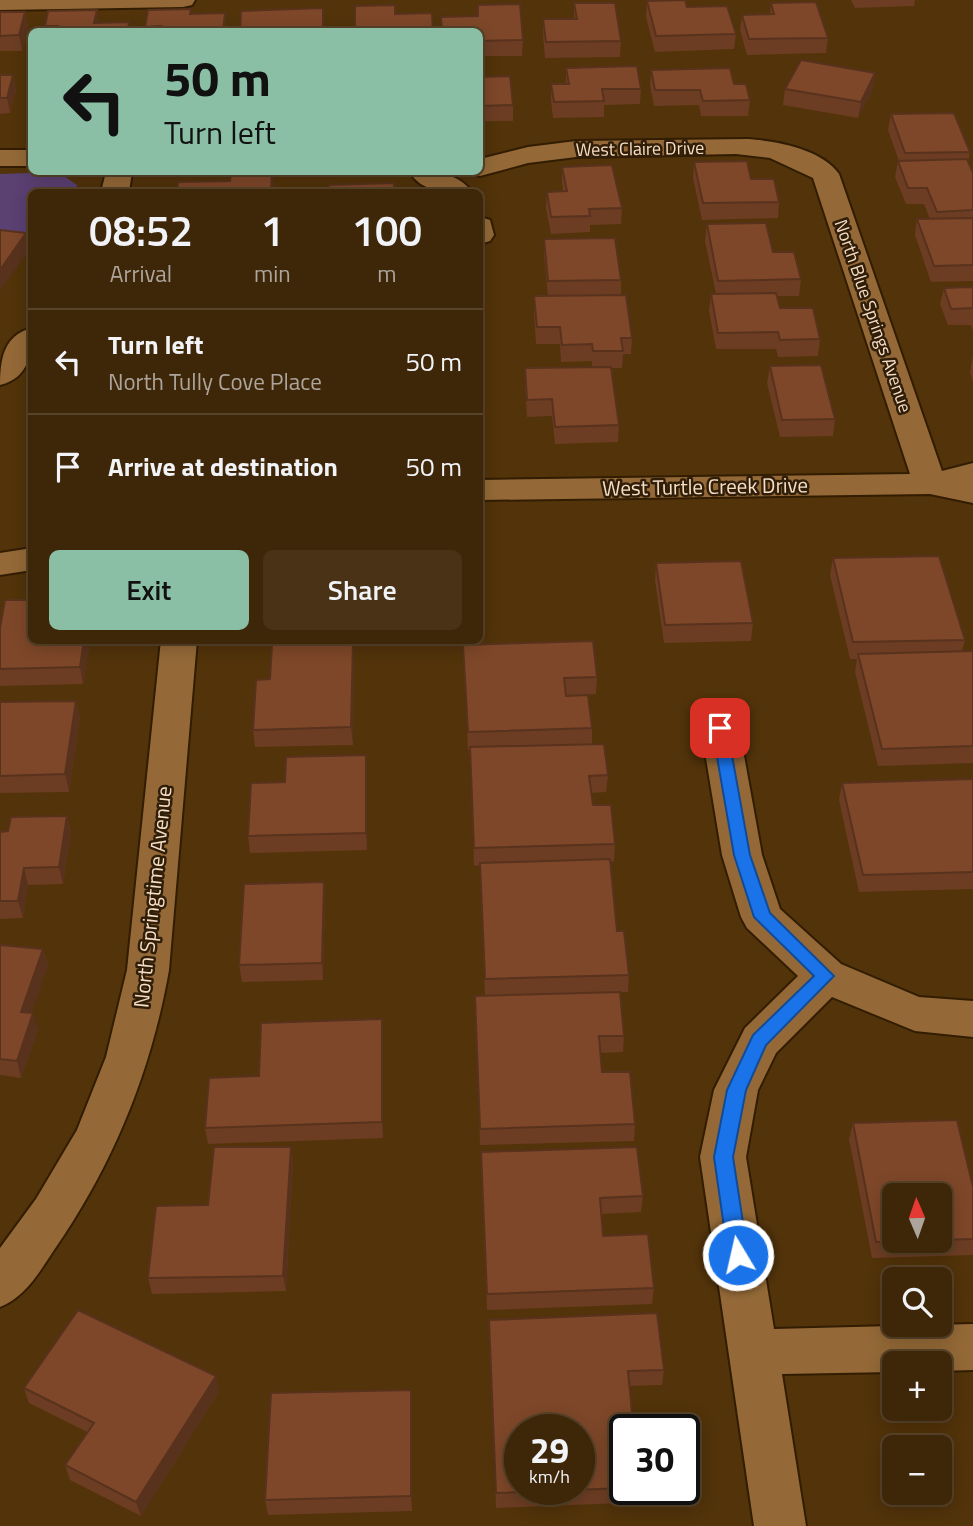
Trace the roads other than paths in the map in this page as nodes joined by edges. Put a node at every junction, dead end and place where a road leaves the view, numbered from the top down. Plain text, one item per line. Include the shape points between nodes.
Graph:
1 (183, 0) edge
2 (0, 3) edge
3 (0, 158) edge
4 (28, 158) edge
5 (801, 159) joint
6 (483, 167) edge
7 (462, 175) edge
8 (442, 182) edge
9 (28, 342) edge
10 (0, 376) edge
11 (973, 473) edge
12 (930, 484) junction
13 (483, 490) edge
14 (973, 493) edge
15 (28, 560) edge
16 (0, 564) edge
17 (179, 644) edge
18 (720, 728) dead end
19 (826, 976) junction
20 (973, 1019) edge
21 (0, 1285) edge
22 (973, 1347) edge
23 (753, 1352) junction
24 (780, 1526) edge

1 - 2 street
3 - 4 street
5 - 6 street, West Claire Drive via 736,147 543,150
5 - 12 street, North Blue Springs Avenue via 825,174
7 - 8 street
9 - 10 street
11 - 12 street, West Turtle Creek Drive
12 - 13 street, West Turtle Creek Drive
12 - 14 street, West Turtle Creek Drive
15 - 16 street
17 - 21 street, North Springtime Avenue via 148,970 129,1059 89,1155 61,1205
18 - 19 street via 742,855 762,917
19 - 20 street via 915,1014
19 - 23 street via 760,1041 736,1090 723,1157
22 - 23 street
23 - 24 street

